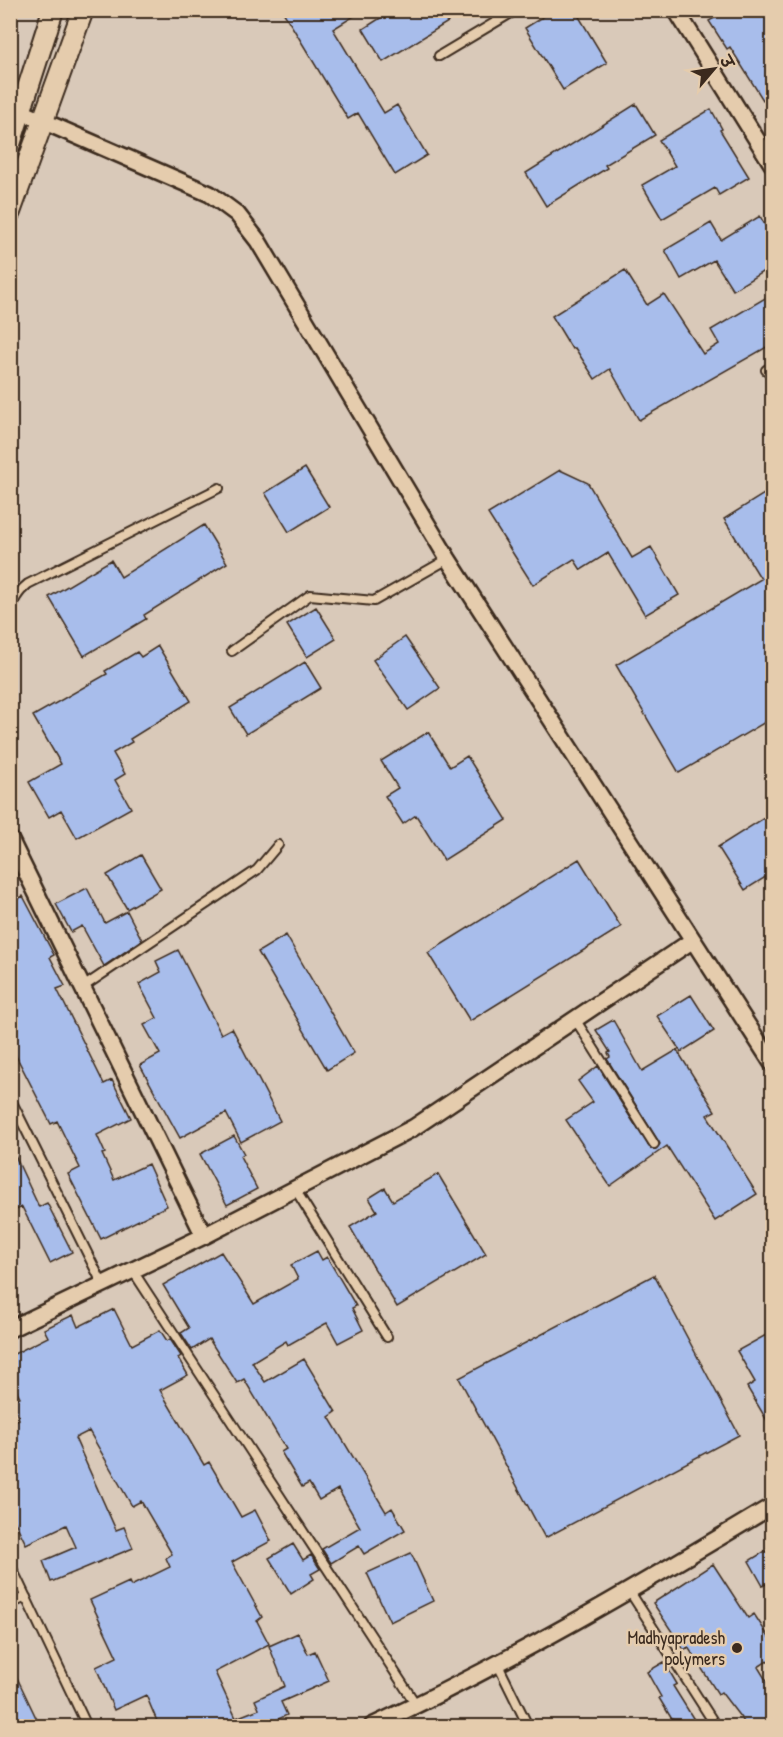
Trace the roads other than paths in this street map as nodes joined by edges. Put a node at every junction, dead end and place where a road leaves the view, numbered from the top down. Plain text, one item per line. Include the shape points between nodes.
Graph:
1 (53, 10) edge
2 (83, 10) edge
3 (516, 10) edge
4 (680, 12) edge
5 (439, 56) dead end
6 (16, 111) edge
7 (44, 120) junction
8 (10, 144) edge
9 (772, 164) edge
10 (10, 212) edge
11 (219, 488) dead end
12 (448, 559) junction
13 (10, 615) edge
14 (232, 651) dead end
15 (10, 839) edge
16 (278, 845) dead end
17 (693, 940) junction
18 (82, 987) junction
19 (575, 1019) junction
20 (772, 1063) edge
21 (10, 1098) edge
22 (654, 1144) dead end
23 (295, 1189) junction
24 (204, 1236) junction
25 (133, 1271) junction
26 (103, 1285) junction
27 (10, 1329) edge
28 (387, 1337) dead end
29 (772, 1506) edge
30 (10, 1564) edge
31 (630, 1592) junction
32 (26, 1597) junction
33 (10, 1604) edge
34 (498, 1665) junction
35 (417, 1706) junction
36 (87, 1726) edge
37 (372, 1726) edge
38 (528, 1726) edge
39 (716, 1726) edge

1 - 6 street
2 - 7 street
3 - 5 lane
4 - 9 street
6 - 7 street
6 - 8 street
7 - 10 street
7 - 12 street via 210,194 237,213 258,241
11 - 13 lane via 28,584 13,601
12 - 14 lane via 374,601 310,595
12 - 17 street
15 - 18 street
16 - 18 lane via 257,870
17 - 19 street
17 - 20 street
18 - 24 street
19 - 22 lane
19 - 23 street via 413,1128
21 - 26 lane
23 - 24 street
23 - 28 lane
24 - 25 street
25 - 26 street
25 - 35 lane
26 - 27 street
29 - 31 street
30 - 32 lane
31 - 34 street
31 - 39 lane
32 - 33 lane
32 - 36 lane
34 - 35 street
34 - 38 lane
35 - 37 street

